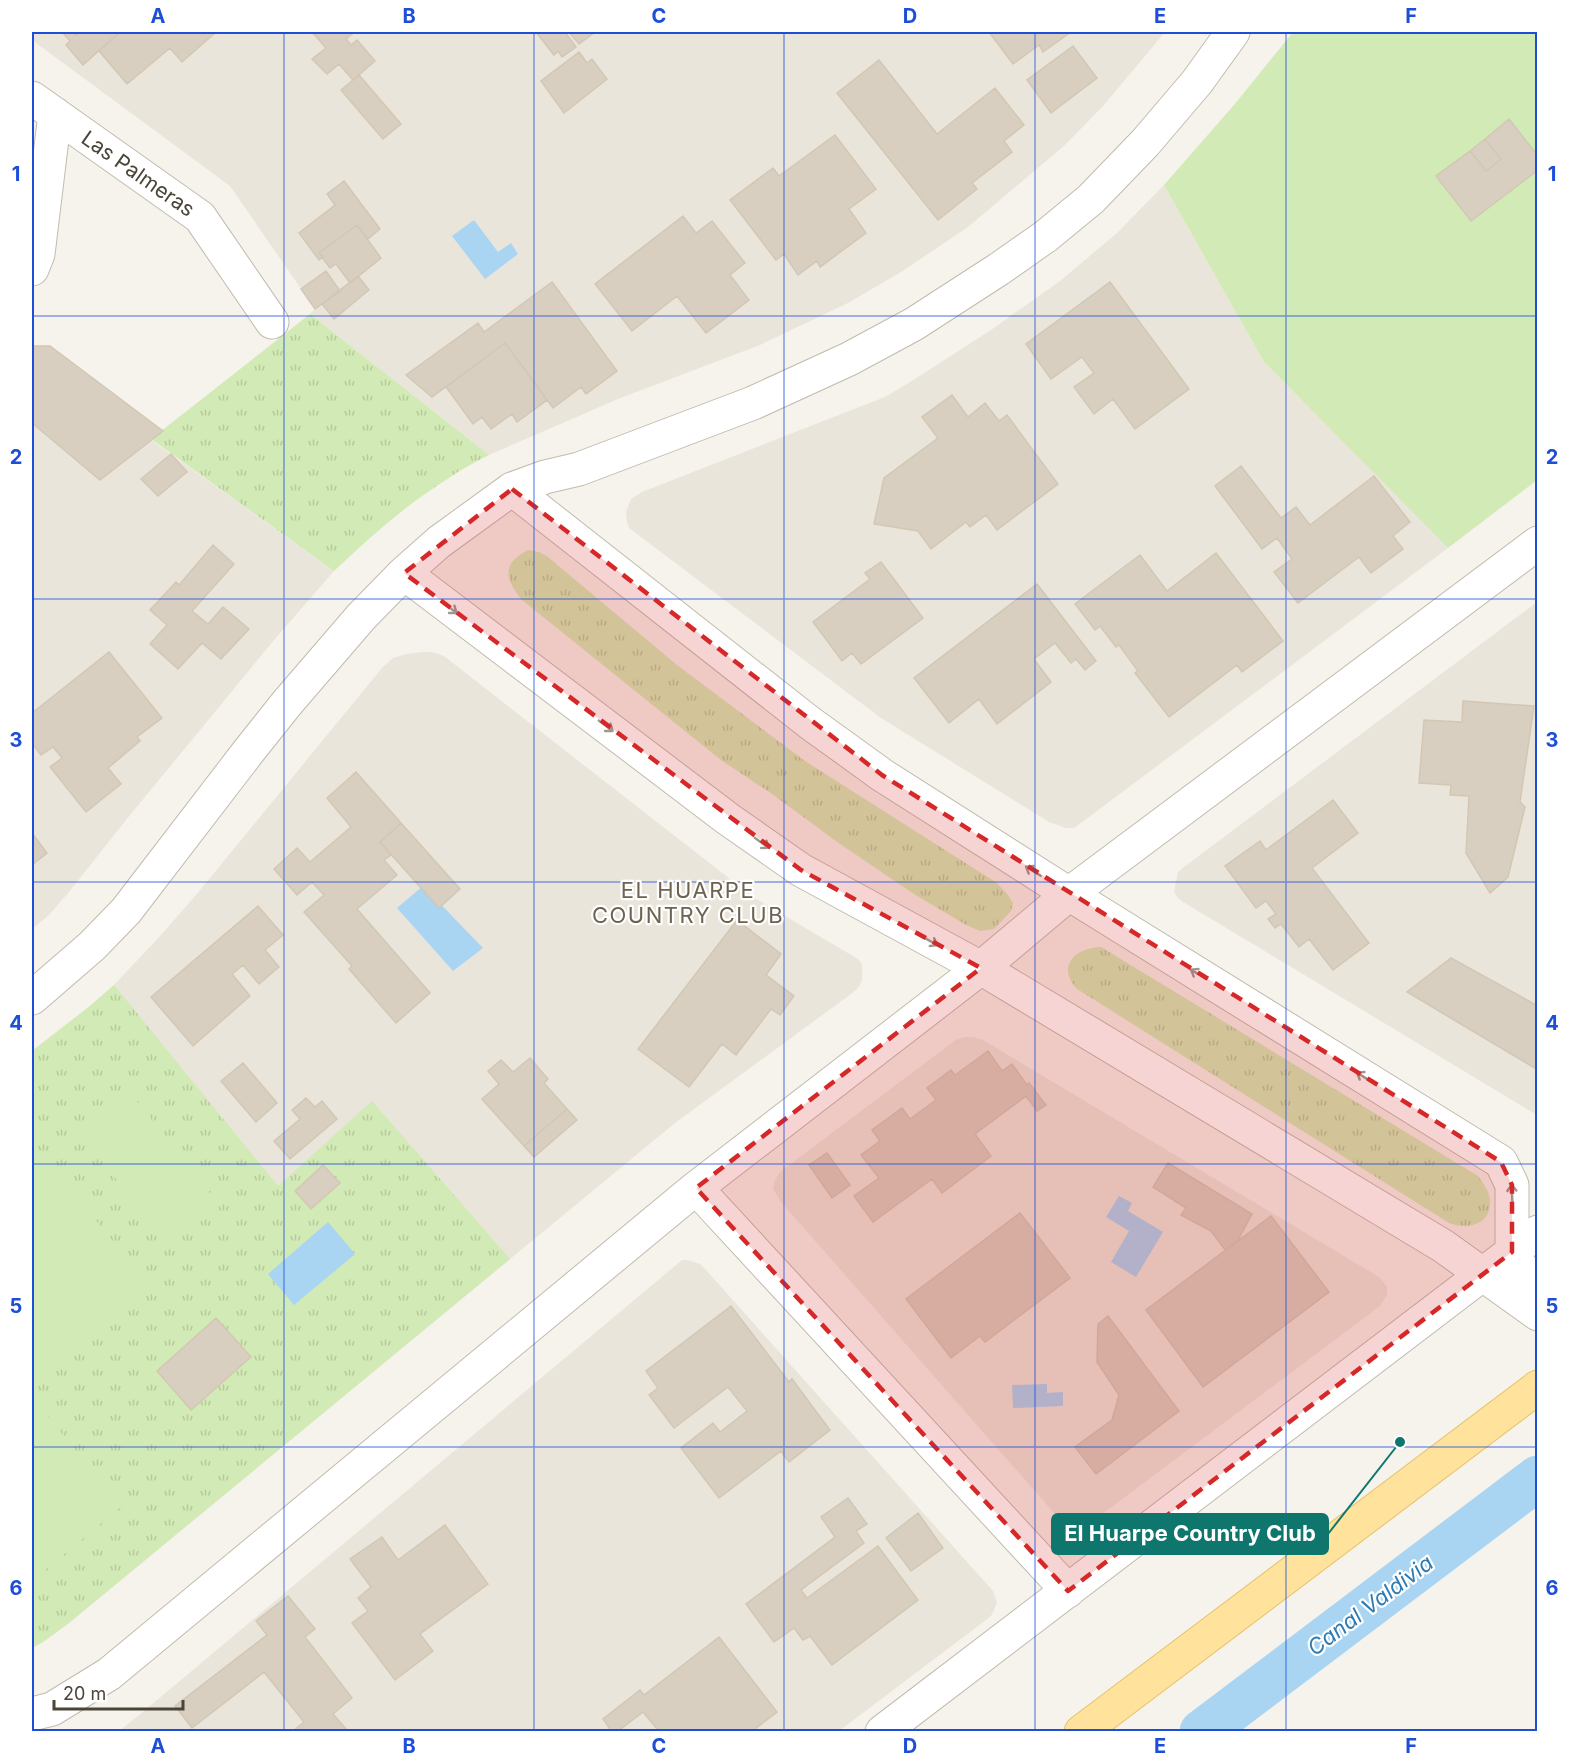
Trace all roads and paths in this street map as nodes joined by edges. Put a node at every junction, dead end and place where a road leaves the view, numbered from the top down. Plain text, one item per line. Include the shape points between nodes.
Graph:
1 (1233, 32) edge
2 (43, 106) edge
3 (32, 269) edge
4 (272, 322) dead end
5 (512, 489) junction
6 (1538, 543) edge
7 (404, 573) junction
8 (1069, 894) junction
9 (981, 968) junction
10 (32, 998) edge
11 (696, 1188) junction
12 (1525, 1242) edge
13 (1483, 1274) junction
14 (1538, 1303) edge
15 (1538, 1314) edge
16 (1538, 1388) edge
17 (1068, 1591) junction
18 (32, 1714) edge
19 (882, 1731) edge
20 (1081, 1731) edge

1 - 5 street via 1197,82 1091,199 1018,256 914,324 753,403
2 - 3 street via 38,254
2 - 4 street, Las Palmeras via 200,217
5 - 7 street
8 -> 5 street via 882,775 810,723
6 - 8 street
7 -> 9 street via 801,870
7 - 10 street via 361,617 248,752 126,910 92,946
8 - 9 street
12 -> 8 street via 1512,1185 1501,1162
9 - 11 street
9 - 13 street via 1443,1246
11 - 17 street
11 - 18 street via 109,1674 52,1708
12 - 13 street
12 - 14 street via 1527,1277
13 - 15 street
13 - 17 street
16 - 20 main road
17 - 19 street

